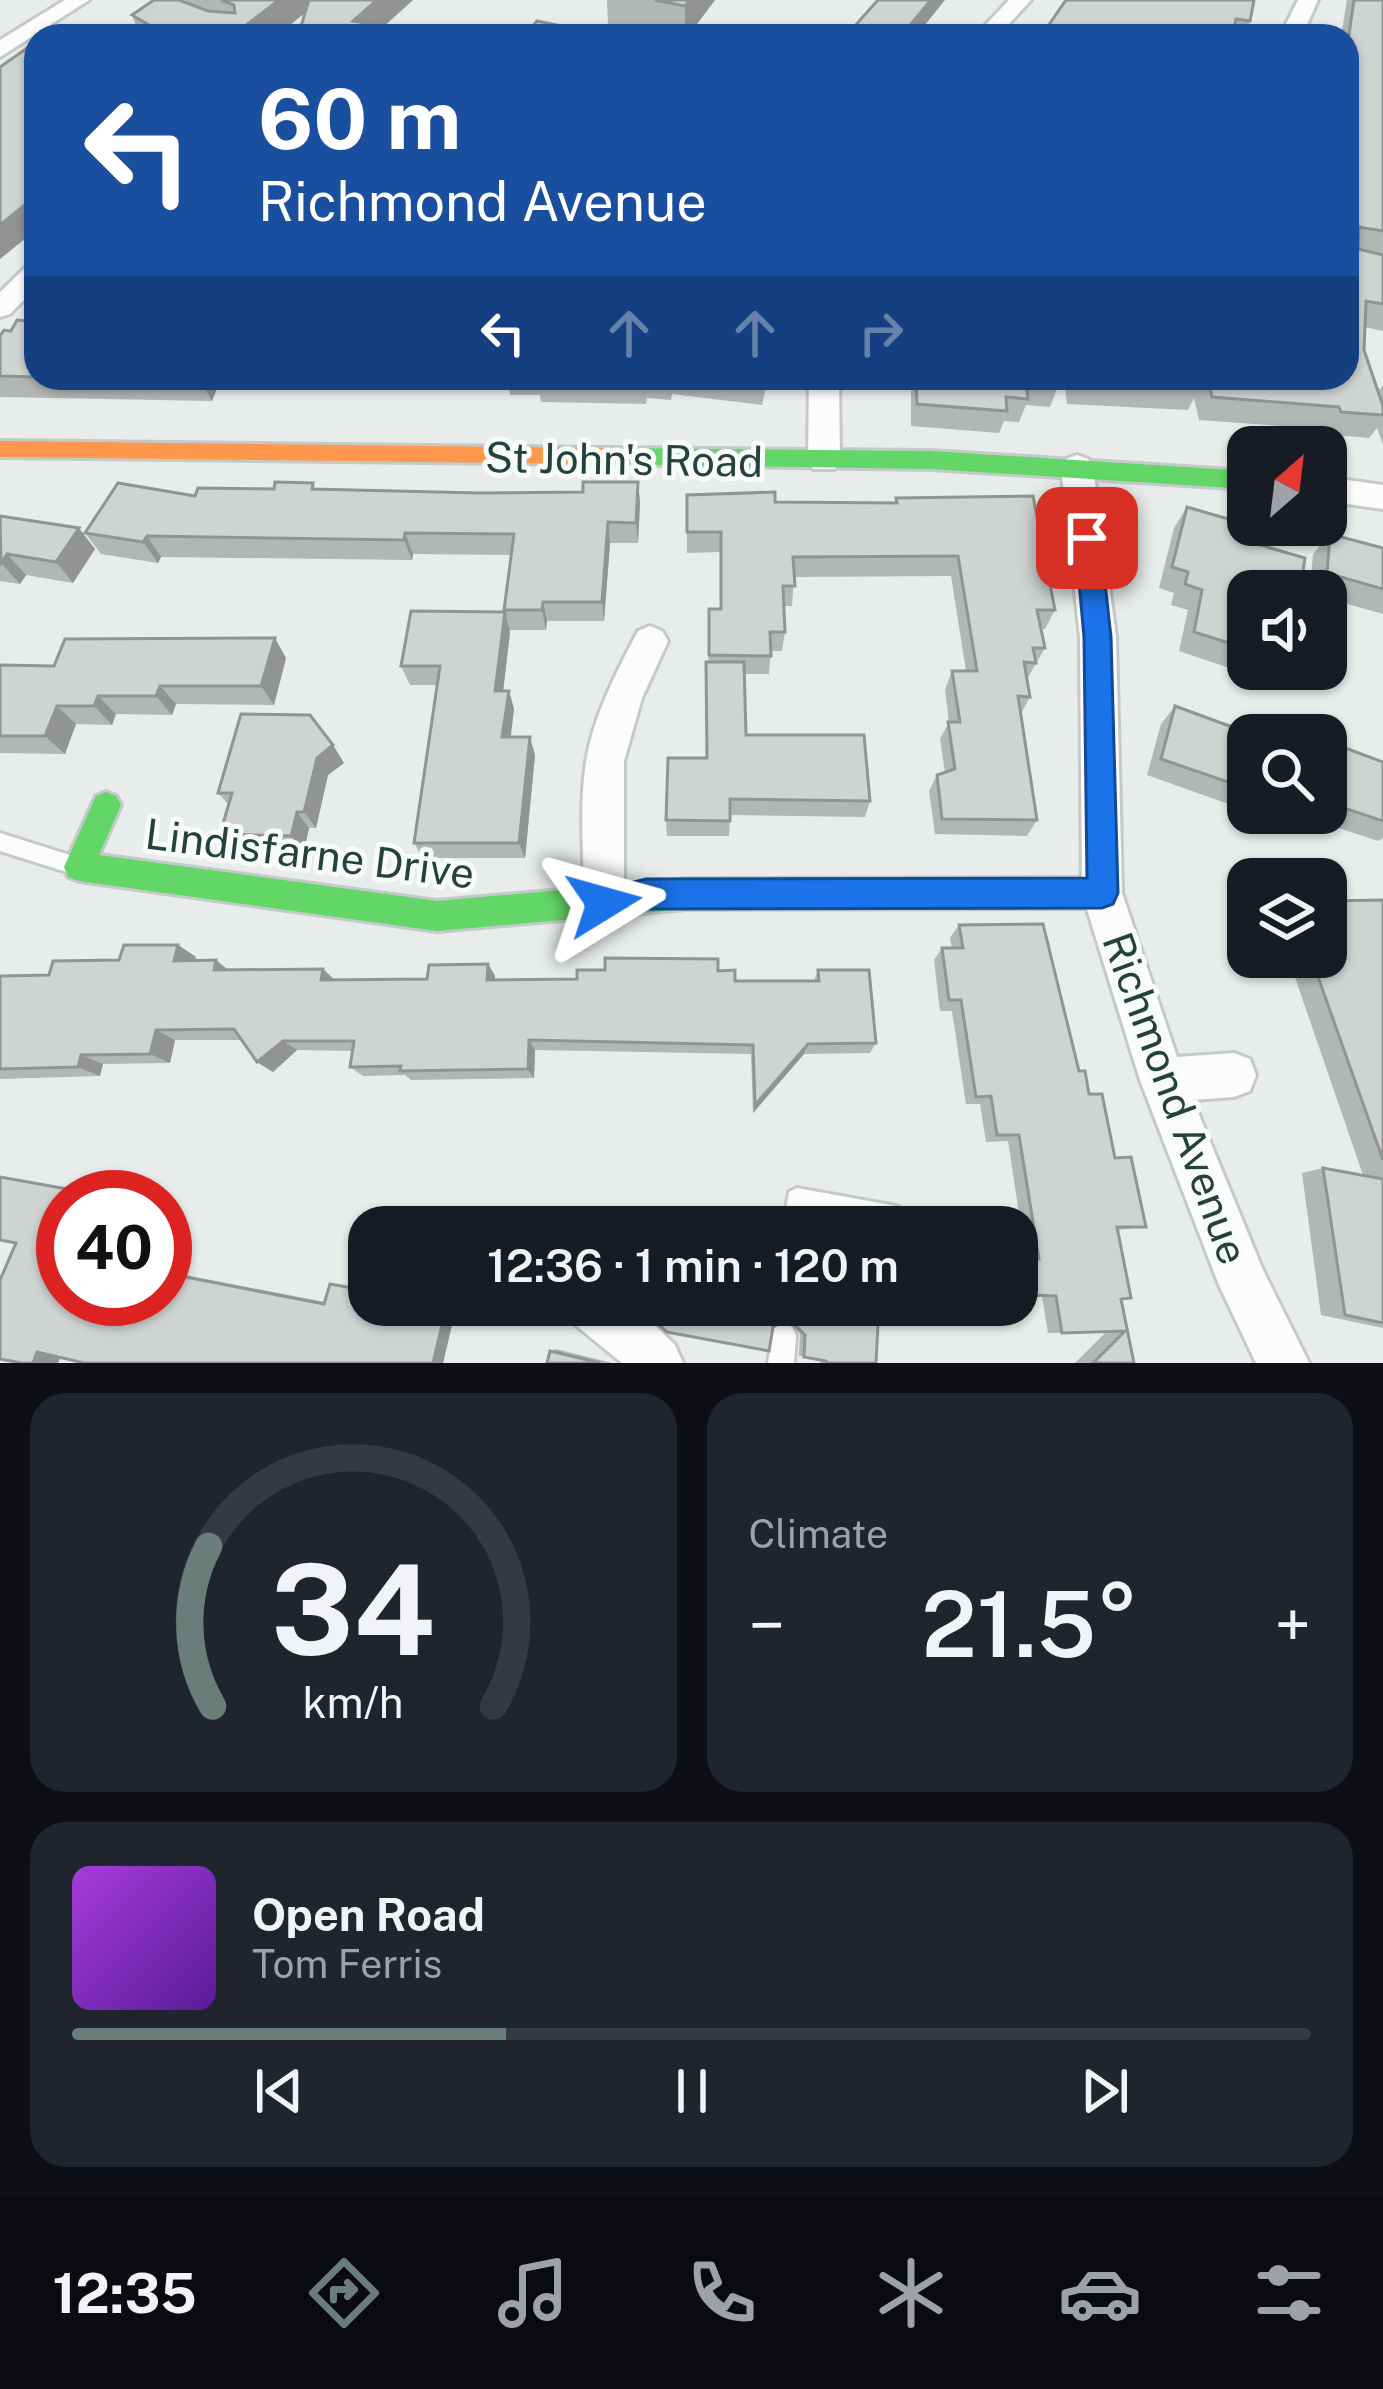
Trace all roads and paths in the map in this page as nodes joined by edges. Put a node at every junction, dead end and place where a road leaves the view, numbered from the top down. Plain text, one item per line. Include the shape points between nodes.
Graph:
1 (79, 0) edge
2 (1021, 0) edge
3 (41, 24) edge
4 (998, 24) edge
5 (24, 285) edge
6 (0, 308) edge
7 (824, 390) edge
8 (0, 449) edge
9 (824, 461) junction
10 (1077, 466) junction
11 (1227, 478) edge
12 (1347, 492) edge
13 (1383, 497) edge
14 (650, 641) dead end
15 (106, 805) dead end
16 (0, 842) edge
17 (79, 867) junction
18 (1102, 893) junction
19 (604, 903) junction
20 (1234, 1075) dead end
21 (1162, 1081) junction
22 (797, 1206) edge
23 (830, 1206) edge
24 (621, 1326) edge
25 (657, 1363) edge
26 (1283, 1363) edge

1 - 3 street
2 - 4 street
5 - 6 street
7 - 9 street
8 - 9 street, St John's Road
9 - 10 street, St John's Road
10 - 11 street, St John's Road
10 - 18 street, Richmond Avenue via 1098,637
12 - 13 street
14 - 19 street via 605,761
15 - 17 street, Lindisfarne Drive
16 - 17 lane
17 - 19 street, Lindisfarne Drive via 437,916
18 - 19 street, Lindisfarne Drive via 646,894
18 - 21 street, Richmond Avenue
20 - 21 street
21 - 26 street, Richmond Avenue
22 - 23 lane via 797,1200
24 - 25 street

